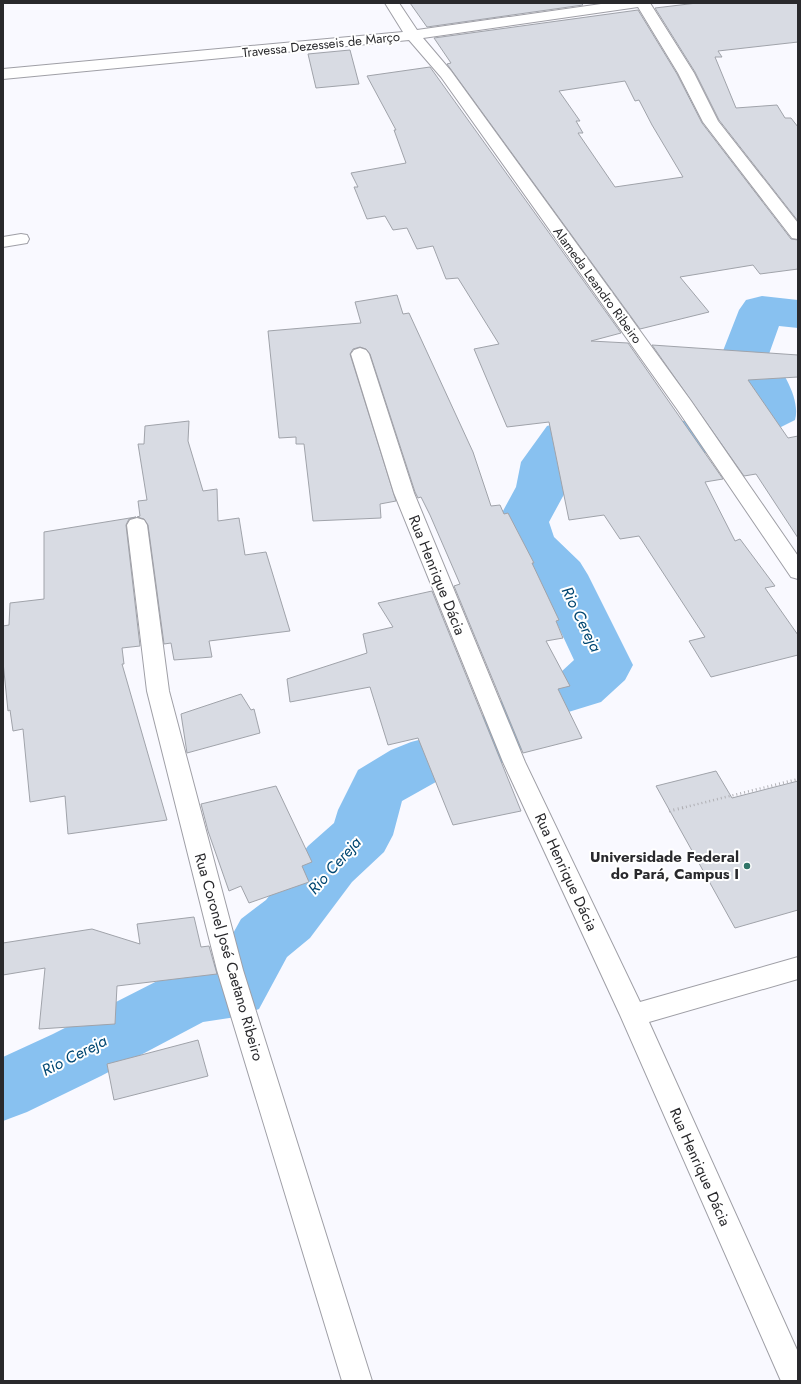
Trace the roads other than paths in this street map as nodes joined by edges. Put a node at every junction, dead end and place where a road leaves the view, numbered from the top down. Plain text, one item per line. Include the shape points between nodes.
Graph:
1 (392, 3) edge
2 (639, 3) edge
3 (643, 3) edge
4 (413, 35) junction
5 (3, 74) edge
6 (798, 234) edge
7 (21, 239) dead end
8 (3, 242) edge
9 (360, 354) dead end
10 (137, 525) dead end
11 (798, 572) edge
12 (798, 968) edge
13 (633, 1015) junction
14 (357, 1381) edge
15 (796, 1381) edge

1 - 4 street, Alameda Leandro Ribeiro
2 - 4 street, Travessa Dezesseis de Março
3 - 6 street via 686,73 711,122
4 - 5 street, Travessa Dezesseis de Março
4 - 11 street, Alameda Leandro Ribeiro via 446,74 684,405
7 - 8 street
9 - 13 street, Rua Henrique Dácia via 404,493 499,726
10 - 14 street, Rua Coronel José Caetano Ribeiro via 158,691 230,970
12 - 13 street
13 - 15 street, Rua Henrique Dácia

